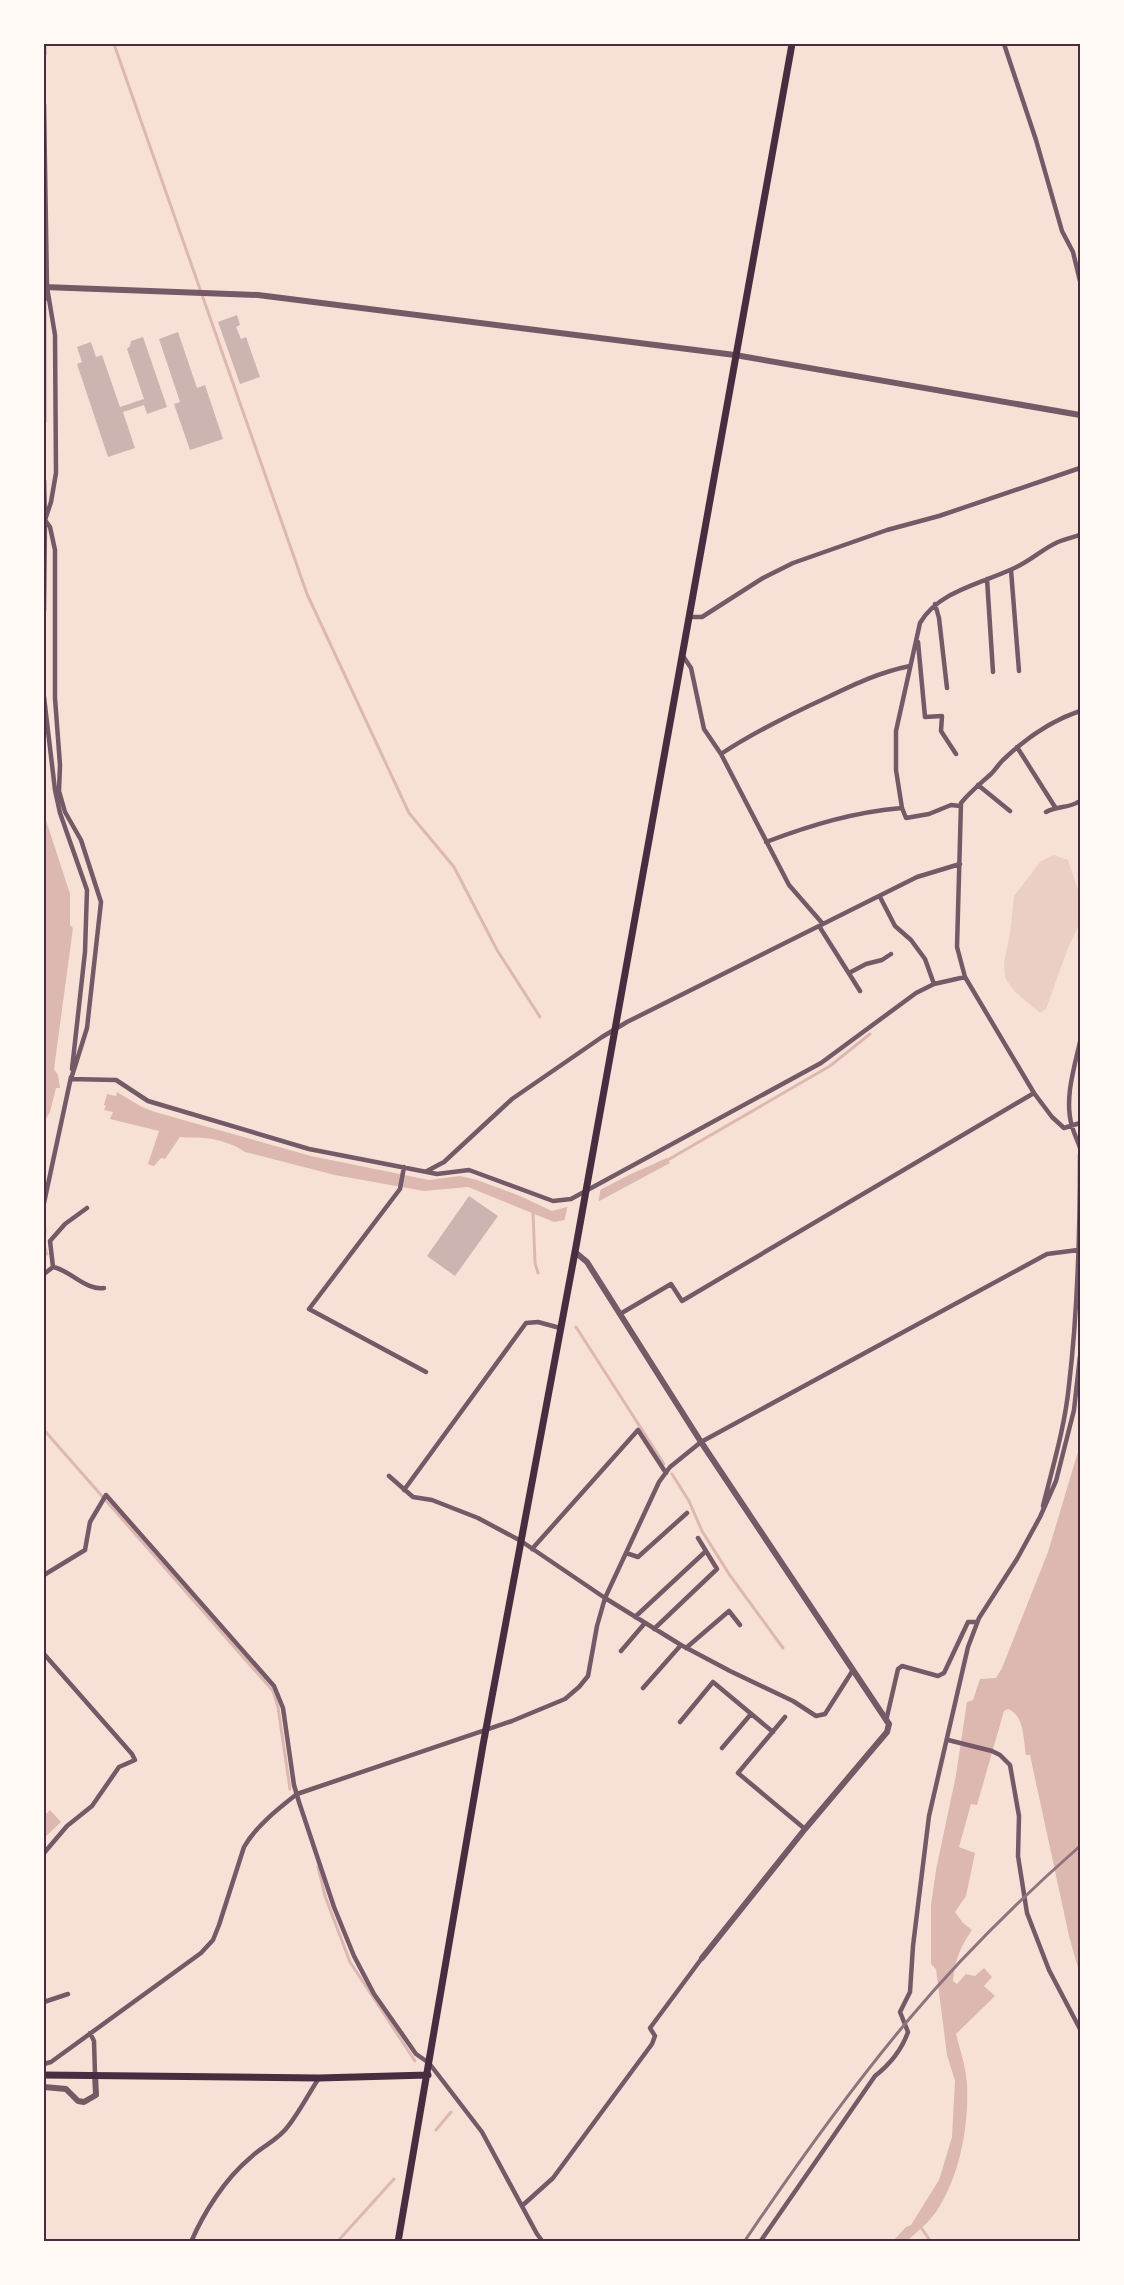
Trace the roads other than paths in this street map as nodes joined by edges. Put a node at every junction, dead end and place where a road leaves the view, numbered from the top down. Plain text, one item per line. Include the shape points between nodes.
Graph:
1 (44, 44) edge
2 (792, 44) edge
3 (1004, 44) edge
4 (44, 55) edge
5 (44, 104) edge
6 (1080, 280) edge
7 (45, 287) edge
8 (735, 355) junction
9 (1080, 415) edge
10 (44, 422) edge
11 (1080, 468) edge
12 (44, 480) edge
13 (45, 520) junction
14 (1080, 535) edge
15 (1011, 570) junction
16 (987, 579) junction
17 (934, 604) junction
18 (44, 611) edge
19 (689, 617) junction
20 (918, 639) junction
21 (682, 656) junction
22 (910, 666) junction
23 (1019, 671) dead end
24 (993, 672) dead end
25 (947, 688) dead end
26 (44, 697) edge
27 (1080, 711) edge
28 (1017, 747) junction
29 (721, 754) junction
30 (956, 754) dead end
31 (978, 785) junction
32 (1080, 801) edge
33 (960, 806) junction
34 (1055, 807) junction
35 (902, 808) junction
36 (1010, 811) dead end
37 (1046, 812) dead end
38 (766, 842) junction
39 (960, 864) junction
40 (880, 897) junction
41 (821, 925) junction
42 (891, 954) dead end
43 (849, 973) junction
44 (965, 976) junction
45 (934, 984) junction
46 (860, 991) dead end
47 (614, 1030) junction
48 (1080, 1042) edge
49 (70, 1079) junction
50 (1034, 1093) junction
51 (1080, 1123) edge
52 (1071, 1126) junction
53 (1080, 1148) edge
54 (1080, 1155) edge
55 (404, 1167) junction
56 (427, 1172) junction
57 (585, 1192) junction
58 (44, 1203) edge
59 (87, 1208) dead end
60 (1078, 1250) junction
61 (575, 1252) junction
62 (53, 1267) junction
63 (44, 1274) edge
64 (104, 1288) dead end
65 (620, 1314) junction
66 (560, 1328) junction
67 (1080, 1356) edge
68 (426, 1372) dead end
69 (701, 1442) junction
70 (666, 1473) junction
71 (390, 1476) dead end
72 (404, 1490) junction
73 (687, 1513) dead end
74 (1040, 1517) junction
75 (698, 1538) dead end
76 (521, 1541) junction
77 (532, 1549) junction
78 (706, 1551) junction
79 (626, 1553) junction
80 (44, 1575) edge
81 (605, 1598) junction
82 (635, 1617) junction
83 (977, 1622) junction
84 (645, 1623) junction
85 (740, 1625) dead end
86 (654, 1629) junction
87 (684, 1646) junction
88 (621, 1652) dead end
89 (44, 1654) edge
90 (853, 1670) junction
91 (643, 1688) dead end
92 (751, 1714) junction
93 (786, 1718) dead end
94 (886, 1720) junction
95 (680, 1722) dead end
96 (486, 1729) junction
97 (773, 1732) junction
98 (948, 1740) junction
99 (722, 1748) dead end
100 (297, 1794) junction
101 (805, 1829) junction
102 (44, 1853) edge
103 (702, 1958) joint
104 (68, 1994) dead end
105 (44, 2002) edge
106 (1080, 2029) edge
107 (90, 2033) junction
108 (429, 2063) junction
109 (44, 2064) edge
110 (44, 2074) edge
111 (95, 2074) junction
112 (428, 2075) junction
113 (319, 2078) junction
114 (44, 2087) edge
115 (523, 2205) junction
116 (191, 2241) edge
117 (398, 2241) edge
118 (543, 2241) edge
119 (760, 2241) edge

1 - 4 street
2 - 8 main road
3 - 6 street
5 - 7 street
7 - 8 street via 258,295
7 - 10 street
7 - 13 street via 55,335 56,473
8 - 9 street
8 - 19 main road
11 - 19 street via 793,562 702,617
12 - 13 street
13 - 18 street
13 - 49 street via 55,550 59,791 65,812 81,840 101,902 87,1028
14 - 15 street via 1057,542
15 - 16 street
15 - 23 street
16 - 17 street
16 - 24 street
17 - 20 street via 920,623
17 - 25 street
19 - 21 main road
20 - 22 street
20 - 30 street via 925,717 942,716 941,731
21 - 29 street via 691,668 704,729
21 - 47 main road
22 - 29 street via 886,670 786,716
22 - 35 street via 896,739
26 - 49 street via 60,813 87,890 85,952
27 - 28 street via 1045,727
28 - 31 street
28 - 34 street
29 - 38 street
31 - 33 street
31 - 36 street
32 - 34 street via 1070,807
33 - 35 street via 906,818
33 - 39 street
34 - 37 street
35 - 38 street via 812,824
38 - 41 street via 789,885
39 - 40 street via 917,877
39 - 44 street via 957,947
40 - 41 street
40 - 45 street via 895,926 925,959
41 - 43 street
41 - 47 street
42 - 43 street
43 - 46 street
44 - 45 street
44 - 50 street
45 - 57 street via 821,1063
47 - 56 street via 512,1099 444,1162
47 - 57 main road
48 - 52 street via 1069,1109
49 - 55 street via 116,1080 148,1101 309,1149
49 - 58 street
50 - 52 street via 1058,1123 1064,1128
50 - 65 street via 682,1301 671,1284
51 - 52 street
52 - 53 street
54 - 60 street
55 - 56 street
55 - 68 street via 400,1189 309,1310
56 - 57 street via 469,1170 553,1201
57 - 61 main road
59 - 62 street via 50,1241
60 - 69 street via 1047,1254
60 - 74 street via 1069,1386 1063,1427
61 - 65 street via 587,1262
61 - 66 main road
62 - 63 street
62 - 64 street via 64,1269 92,1287
65 - 69 street
66 - 72 street via 526,1323
66 - 76 main road
67 - 74 street via 1069,1433 1056,1480
69 - 70 street
69 - 90 street
70 - 77 street via 638,1431
70 - 79 street
71 - 72 street
72 - 76 street via 413,1497 478,1518
73 - 79 street via 638,1557
74 - 83 street
75 - 78 street
76 - 77 street
76 - 96 main road
77 - 81 street
78 - 82 street
78 - 86 street via 717,1569
79 - 81 street
80 - 100 street via 85,1550 90,1522 106,1495 274,1686 283,1708
81 - 82 street
81 - 96 street via 588,1676 579,1687 565,1699
82 - 84 street
83 - 94 street via 968,1622 944,1674 938,1676 902,1666 898,1669
83 - 98 street via 964,1658
84 - 86 street
84 - 88 street
85 - 87 street via 729,1611
86 - 87 street
87 - 90 street via 816,1716 825,1714
87 - 91 street
89 - 102 street via 135,1760 119,1767 92,1806 67,1826
90 - 94 street
92 - 95 street via 713,1682
92 - 97 street
92 - 99 street
93 - 97 street
94 - 101 street via 887,1732
96 - 100 street
96 - 108 main road
97 - 101 street via 738,1773
98 - 106 street via 992,1751 1010,1765 1019,1816 1018,1856 1027,1913 1049,1970
98 - 119 street via 929,1816 910,1992 900,2012 908,2032 904,2043 875,2076
100 - 107 street via 250,1837 213,1940 201,1953
100 - 108 street via 354,1956 380,2003 416,2054
101 - 103 street
103 - 115 street via 650,2028 652,2044 553,2178
104 - 105 street
107 - 109 street
107 - 111 street via 94,2041
108 - 112 main road
108 - 115 street via 482,2132
110 - 111 main road
111 - 113 main road
111 - 114 street via 96,2095 84,2102 63,2088
112 - 113 main road
112 - 117 main road
113 - 116 street via 289,2126 235,2173
115 - 118 street

